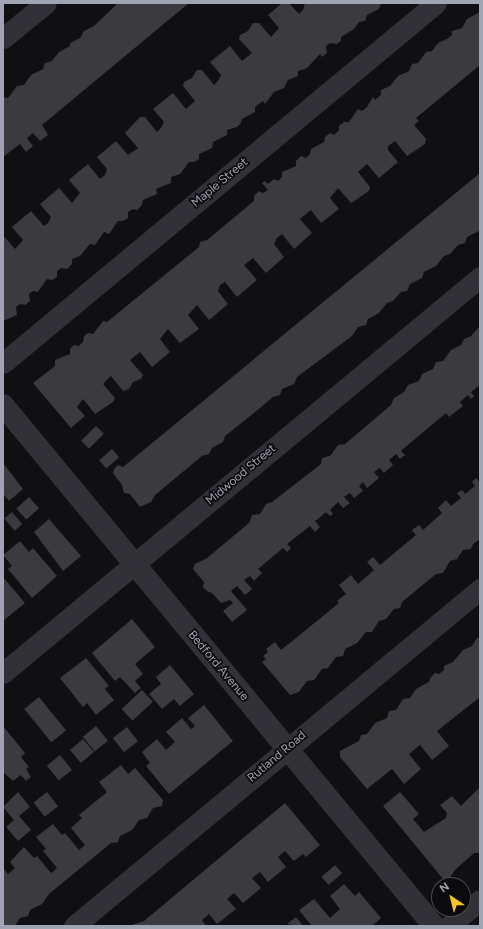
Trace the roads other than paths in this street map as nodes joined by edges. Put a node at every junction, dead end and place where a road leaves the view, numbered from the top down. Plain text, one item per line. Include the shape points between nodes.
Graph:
1 (46, 3) edge
2 (436, 3) edge
3 (3, 38) edge
4 (480, 278) edge
5 (3, 363) edge
6 (3, 405) edge
7 (134, 564) junction
8 (480, 589) edge
9 (3, 673) edge
10 (287, 749) junction
11 (480, 900) edge
12 (74, 926) edge
13 (434, 926) edge
14 (449, 926) edge

1 - 3 street
2 - 5 street, Maple Street
4 - 7 street, Midwood Street
6 - 7 street, Bedford Avenue
7 - 9 street, Midwood Street
7 - 10 street, Bedford Avenue
8 - 10 street, Rutland Road
10 - 12 street, Rutland Road
10 - 13 street, Bedford Avenue
11 - 14 street

